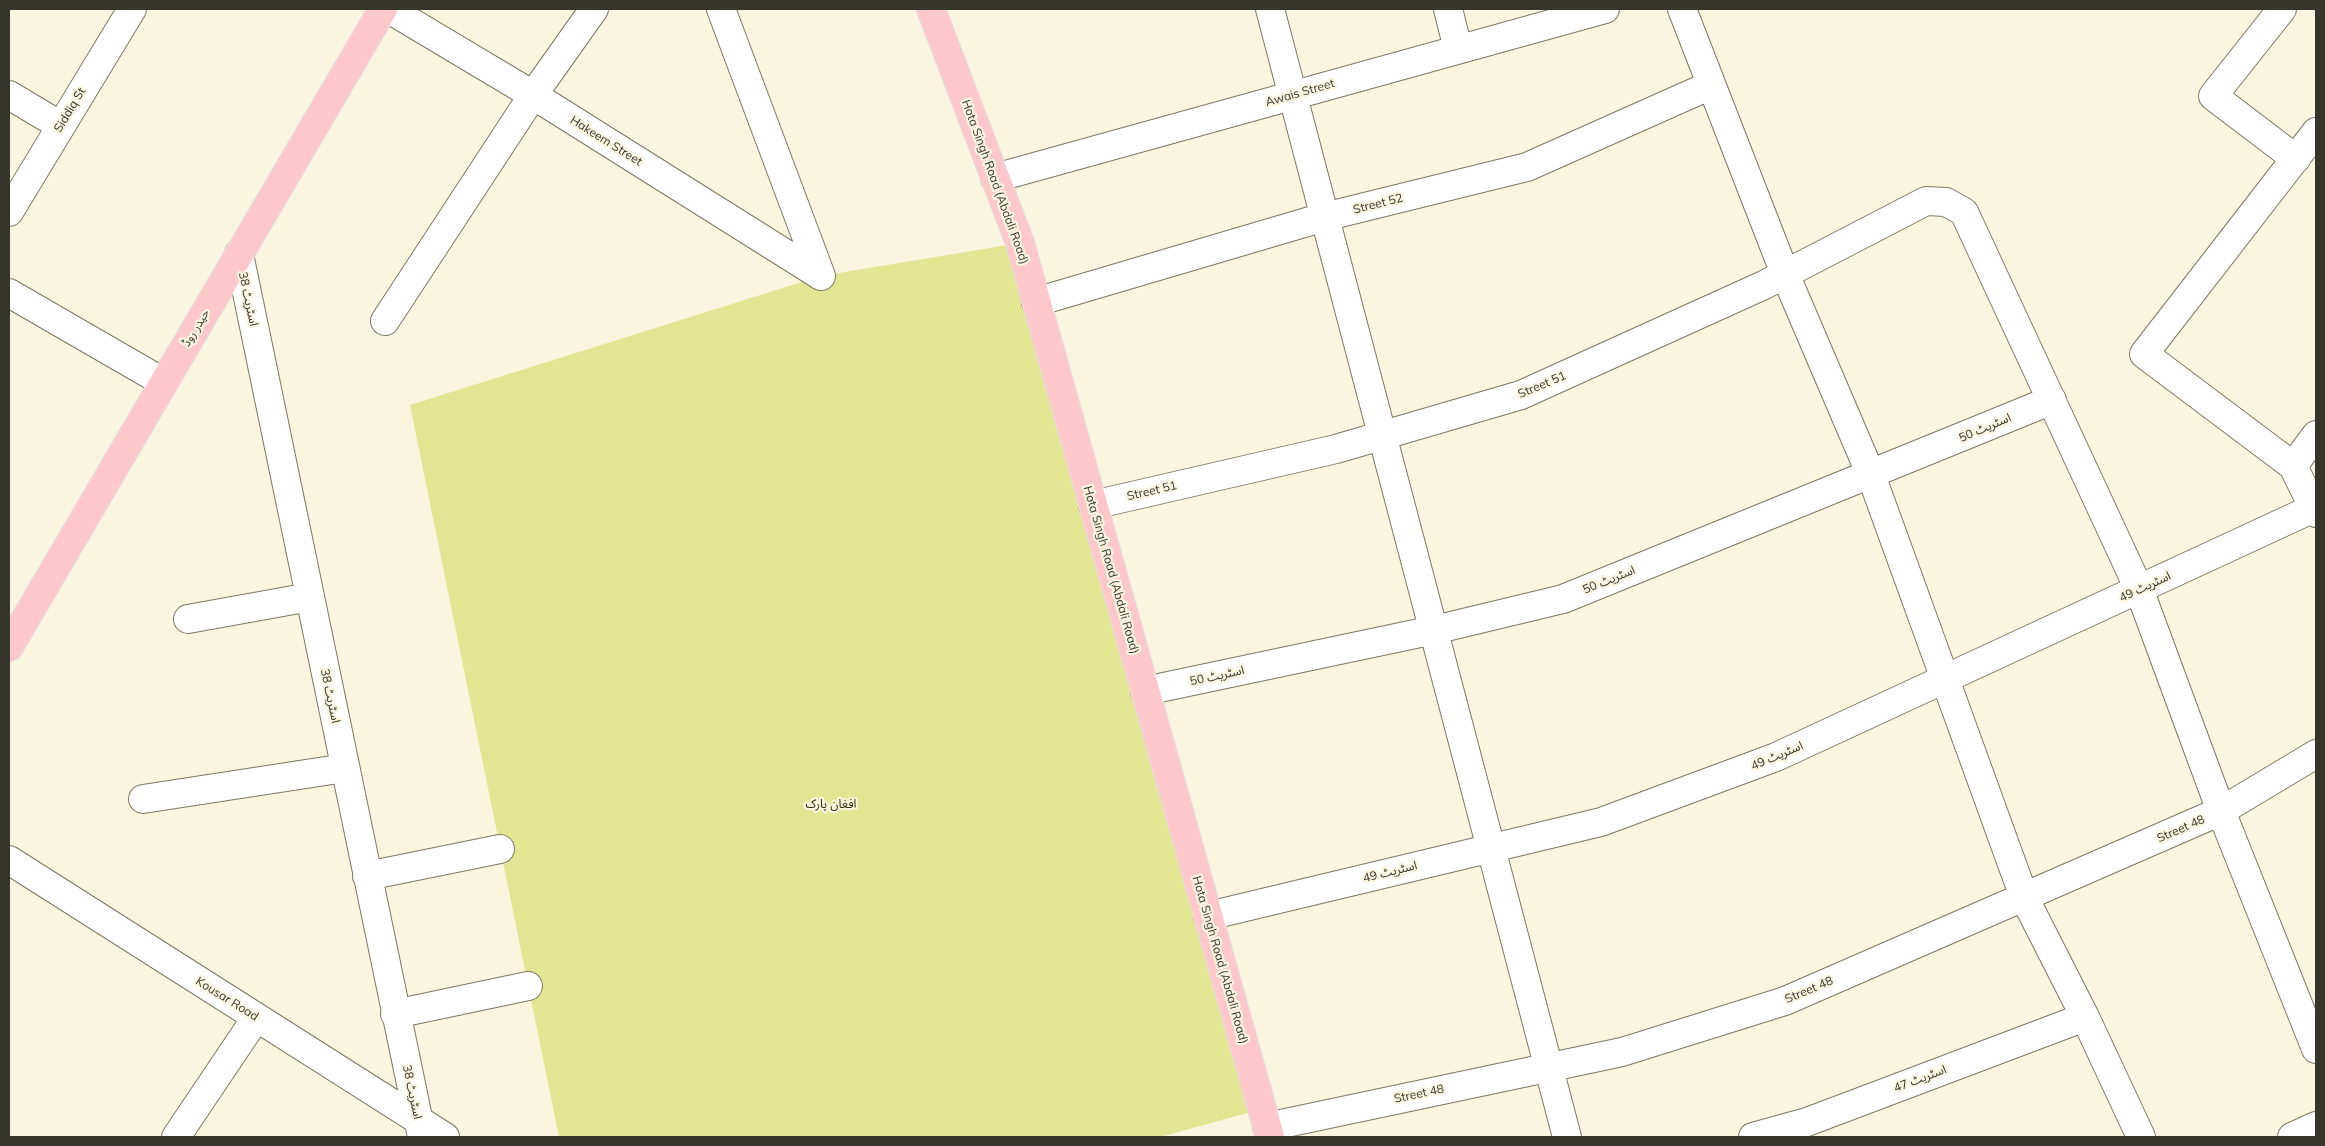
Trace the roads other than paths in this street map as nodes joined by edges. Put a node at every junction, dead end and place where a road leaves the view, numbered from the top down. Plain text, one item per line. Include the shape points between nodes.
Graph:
1 (132, 9) edge
2 (383, 9) edge
3 (389, 9) edge
4 (594, 9) edge
5 (721, 9) edge
6 (931, 9) edge
7 (1270, 9) edge
8 (1448, 9) edge
9 (1605, 9) edge
10 (1682, 9) edge
11 (2282, 9) edge
12 (1458, 49) junction
13 (1711, 86) junction
14 (9, 95) edge
15 (534, 95) junction
16 (1292, 95) junction
17 (61, 126) junction
18 (2316, 132) edge
19 (2296, 159) junction
20 (995, 178) junction
21 (9, 212) edge
22 (1324, 217) junction
23 (239, 254) junction
24 (1785, 274) junction
25 (9, 293) edge
26 (1036, 302) junction
27 (385, 321) dead end
28 (163, 382) junction
29 (2052, 400) junction
30 (2316, 435) edge
31 (1382, 436) junction
32 (2294, 466) junction
33 (1871, 475) junction
34 (1093, 505) junction
35 (2315, 510) edge
36 (2139, 589) junction
37 (310, 597) junction
38 (188, 619) dead end
39 (1434, 630) junction
40 (9, 646) edge
41 (1946, 679) junction
42 (1145, 691) junction
43 (2316, 754) edge
44 (345, 768) junction
45 (143, 798) dead end
46 (2221, 812) junction
47 (1490, 848) junction
48 (500, 849) dead end
49 (9, 860) edge
50 (367, 876) junction
51 (2024, 897) junction
52 (1208, 916) junction
53 (528, 986) dead end
54 (395, 1014) junction
55 (2085, 1016) junction
56 (256, 1018) junction
57 (2316, 1049) edge
58 (1548, 1066) junction
59 (2316, 1126) edge
60 (420, 1128) edge
61 (1268, 1132) edge
62 (176, 1137) edge
63 (445, 1137) edge
64 (1567, 1137) edge
65 (1753, 1137) edge
66 (2141, 1137) edge
67 (2292, 1137) edge

1 - 17 street, Siddiq St
2 - 23 main road, حیدر روڈ
3 - 15 street, Hakeem Street
4 - 15 street
5 - 15 street, Hakeem Street via 821,276
6 - 20 main road, Hota Singh Road (Abdali Road)
7 - 16 street
8 - 12 street
9 - 12 street, Awais Street
10 - 13 street
11 - 19 street via 2213,96
12 - 16 street, Awais Street
13 - 22 street, Street 52 via 1527,167
13 - 24 street
14 - 17 street
15 - 27 street
16 - 20 street, Awais Street
16 - 22 street
17 - 21 street, Siddiq St
18 - 19 street
19 - 32 street via 2144,354
20 - 26 main road, Hota Singh Road (Abdali Road) via 1020,243
22 - 26 street, Street 52
22 - 31 street
23 - 28 main road, حیدر روڈ
23 - 37 street, اسٹریٹ 38
24 - 29 street, Street 51 via 1926,201 1946,202 1964,212
24 - 31 street, Street 51 via 1521,395
24 - 33 street
25 - 28 street
26 - 34 main road, Hota Singh Road (Abdali Road)
28 - 40 main road, حیدر روڈ
29 - 33 street, اسٹریٹ 50
29 - 36 street
30 - 32 street
31 - 34 street, Street 51
31 - 39 street
32 - 35 street
33 - 39 street, اسٹریٹ 50 via 1563,599
33 - 41 street
34 - 42 main road, Hota Singh Road (Abdali Road)
35 - 36 street, اسٹریٹ 49
36 - 41 street, اسٹریٹ 49
36 - 46 street
37 - 38 street
37 - 44 street, اسٹریٹ 38
39 - 42 street, اسٹریٹ 50
39 - 47 street
41 - 47 street, اسٹریٹ 49 via 1776,758 1601,822
41 - 51 street
42 - 52 main road, Hota Singh Road (Abdali Road)
43 - 46 street, Street 48
44 - 45 street
44 - 50 street, اسٹریٹ 38
46 - 51 street, Street 48
46 - 57 street
47 - 52 street, اسٹریٹ 49
47 - 58 street
48 - 50 street
49 - 56 street, Kousar Road
50 - 54 street, اسٹریٹ 38
51 - 55 street
51 - 58 street, Street 48 via 1785,1001 1622,1052
52 - 61 main road, Hota Singh Road (Abdali Road)
53 - 54 street
54 - 60 street, اسٹریٹ 38
55 - 65 street, اسٹریٹ 47 via 1807,1122
55 - 66 street
56 - 60 street, Kousar Road
56 - 62 street
58 - 61 street, Street 48
58 - 64 street
59 - 67 street
60 - 63 street, Kousar Road

